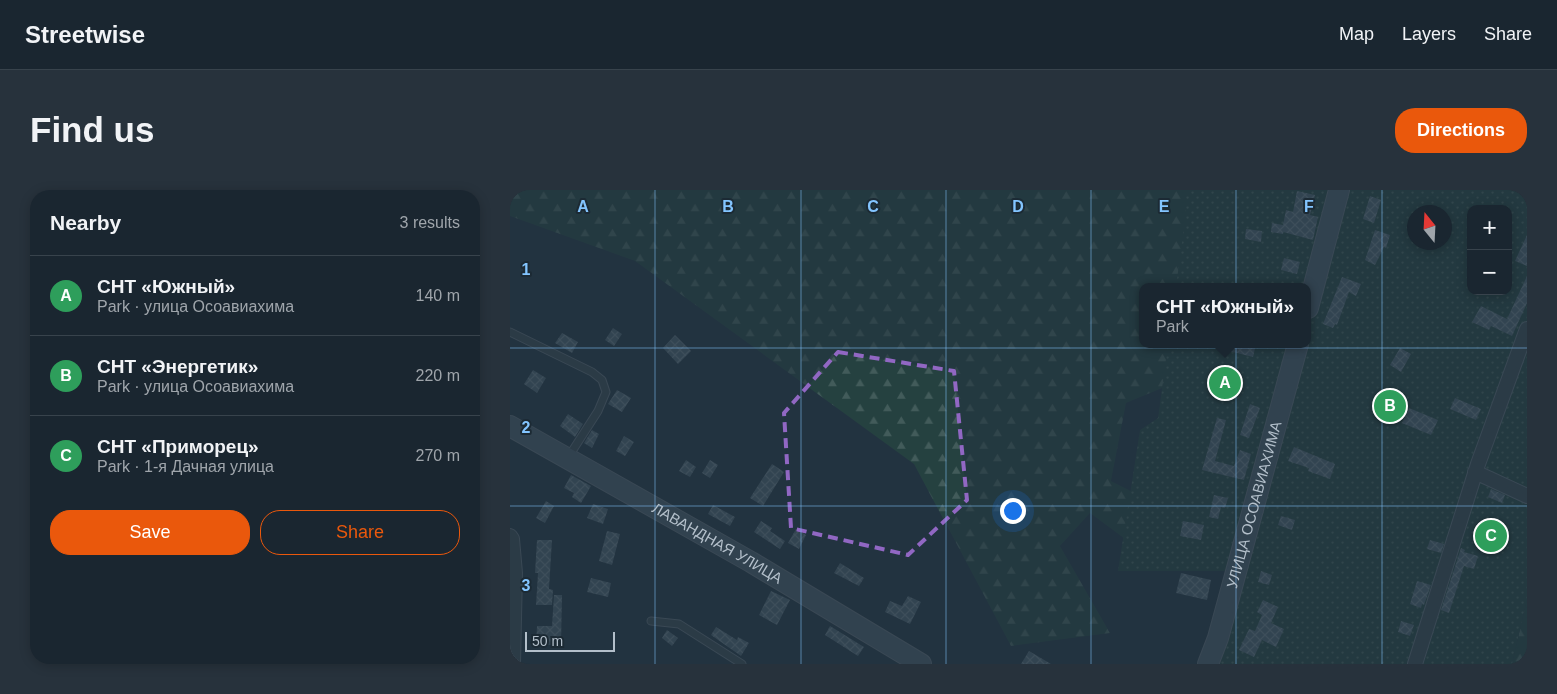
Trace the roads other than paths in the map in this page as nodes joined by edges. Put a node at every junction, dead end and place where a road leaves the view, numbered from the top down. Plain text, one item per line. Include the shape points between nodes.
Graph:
1 (1339, 190) edge
2 (1311, 297) edge
3 (1527, 329) edge
4 (510, 332) edge
5 (1297, 348) edge
6 (510, 426) edge
7 (567, 458) junction
8 (1475, 472) junction
9 (1527, 496) edge
10 (510, 536) edge
11 (652, 621) dead end
12 (512, 627) edge
13 (513, 664) edge
14 (742, 664) edge
15 (920, 664) edge
16 (1208, 664) edge
17 (1415, 664) edge

1 - 2 street
3 - 8 street
4 - 7 lane via 602,380 606,392 598,411
5 - 16 street, УЛИЦА ОСОАВИАХИМА via 1218,638
6 - 7 street, ЛАВАНДНАЯ УЛИЦА
7 - 15 street, ЛАВАНДНАЯ УЛИЦА
8 - 9 street
8 - 17 street
10 - 12 street via 515,573
11 - 14 lane via 679,624
12 - 13 street

